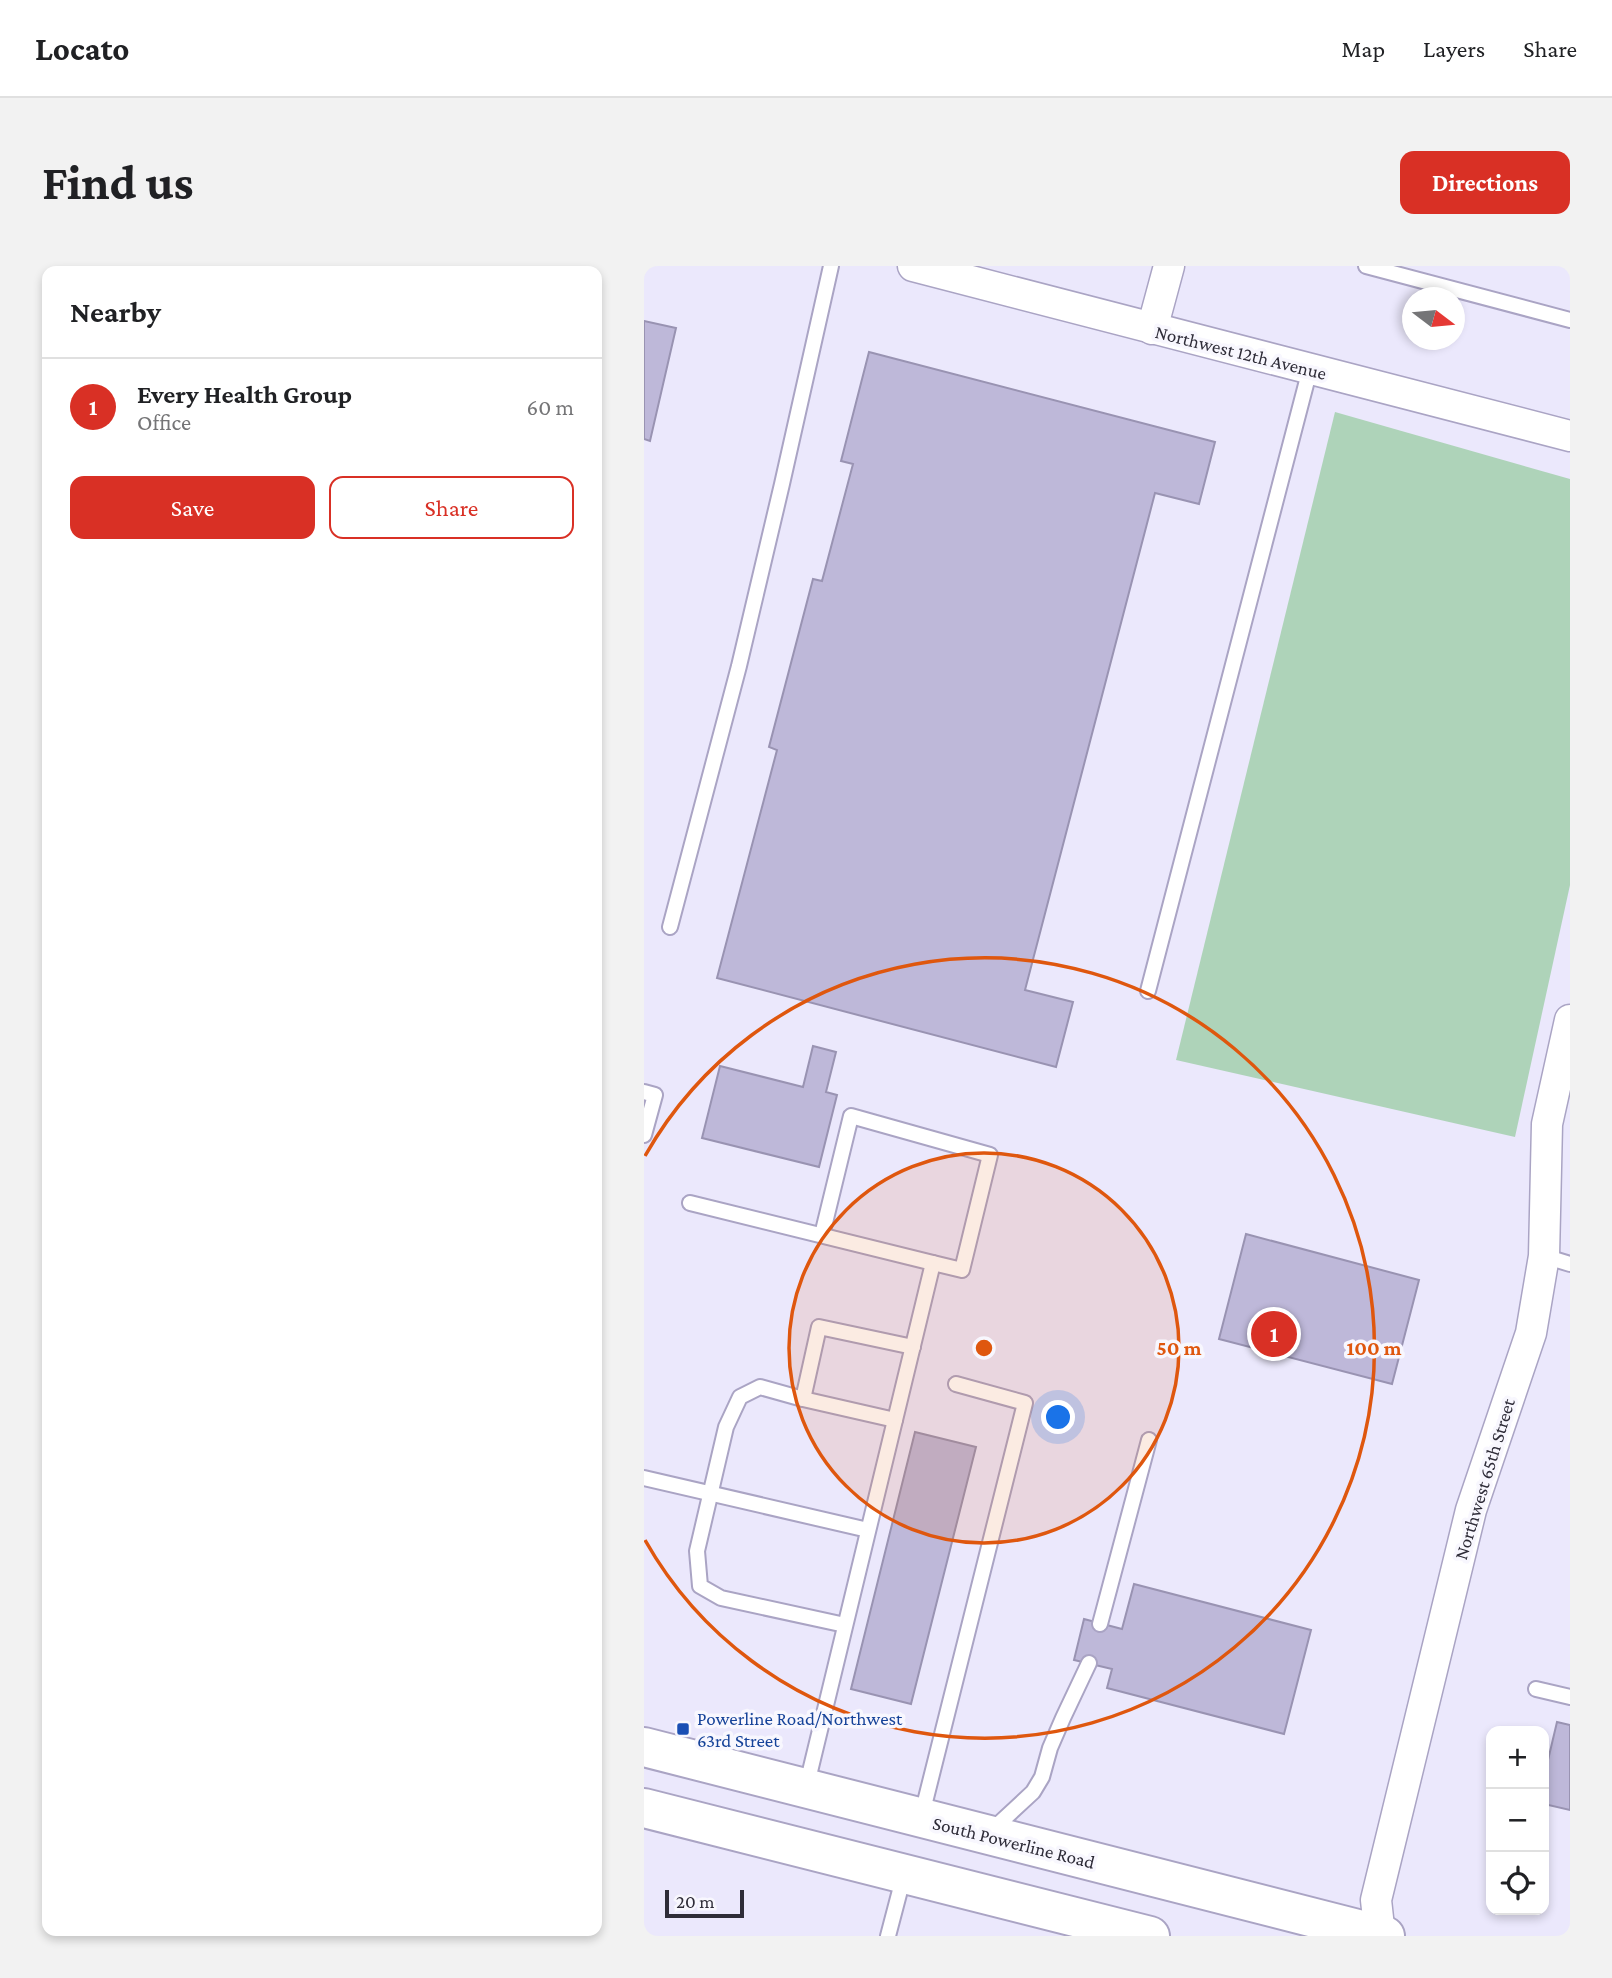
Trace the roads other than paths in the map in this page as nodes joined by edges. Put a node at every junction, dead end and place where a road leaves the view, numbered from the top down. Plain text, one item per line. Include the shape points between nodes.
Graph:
1 (831, 266) edge
2 (913, 266) edge
3 (1169, 266) edge
4 (1366, 266) edge
5 (1570, 320) edge
6 (1152, 329) junction
7 (1310, 369) junction
8 (1570, 436) edge
9 (670, 927) dead end
10 (1148, 991) dead end
11 (1570, 1020) edge
12 (644, 1092) edge
13 (644, 1135) edge
14 (690, 1203) dead end
15 (821, 1235) junction
16 (1557, 1260) edge
17 (933, 1263) junction
18 (913, 1348) junction
19 (956, 1384) dead end
20 (803, 1399) junction
21 (895, 1420) junction
22 (1149, 1440) dead end
23 (644, 1478) edge
24 (711, 1493) junction
25 (868, 1530) junction
26 (1100, 1624) dead end
27 (845, 1625) junction
28 (1089, 1663) dead end
29 (1536, 1689) dead end
30 (1570, 1697) edge
31 (644, 1747) edge
32 (805, 1789) junction
33 (644, 1808) edge
34 (921, 1818) junction
35 (986, 1835) junction
36 (904, 1874) junction
37 (888, 1936) edge
38 (1150, 1936) edge
39 (1382, 1936) edge

1 - 9 lane via 739,666
2 - 6 street, Northwest 12th Avenue
3 - 6 street
4 - 5 lane
6 - 7 street, Northwest 12th Avenue
7 - 8 street, Northwest 12th Avenue
7 - 10 lane
11 - 16 street, Northwest 65th Street via 1546,1124
12 - 13 lane via 655,1095
14 - 15 lane
15 - 17 lane
15 - 17 lane via 851,1116 990,1155 962,1270
16 - 39 street, Northwest 65th Street via 1471,1510 1376,1900
17 - 18 lane
18 - 20 lane via 819,1327
18 - 21 lane
19 - 34 lane via 1025,1403
20 - 21 lane
20 - 24 lane via 760,1387 740,1397 726,1427
21 - 25 lane
22 - 26 lane
23 - 24 lane
24 - 25 lane
24 - 27 lane via 697,1551 700,1586 721,1598
25 - 27 lane
27 - 32 lane
28 - 35 lane via 1050,1748 1042,1777
29 - 30 lane
31 - 32 main road, South Powerline Road
32 - 34 main road, South Powerline Road
33 - 36 main road
34 - 35 main road, South Powerline Road
35 - 39 main road, South Powerline Road
36 - 37 lane
36 - 38 main road

